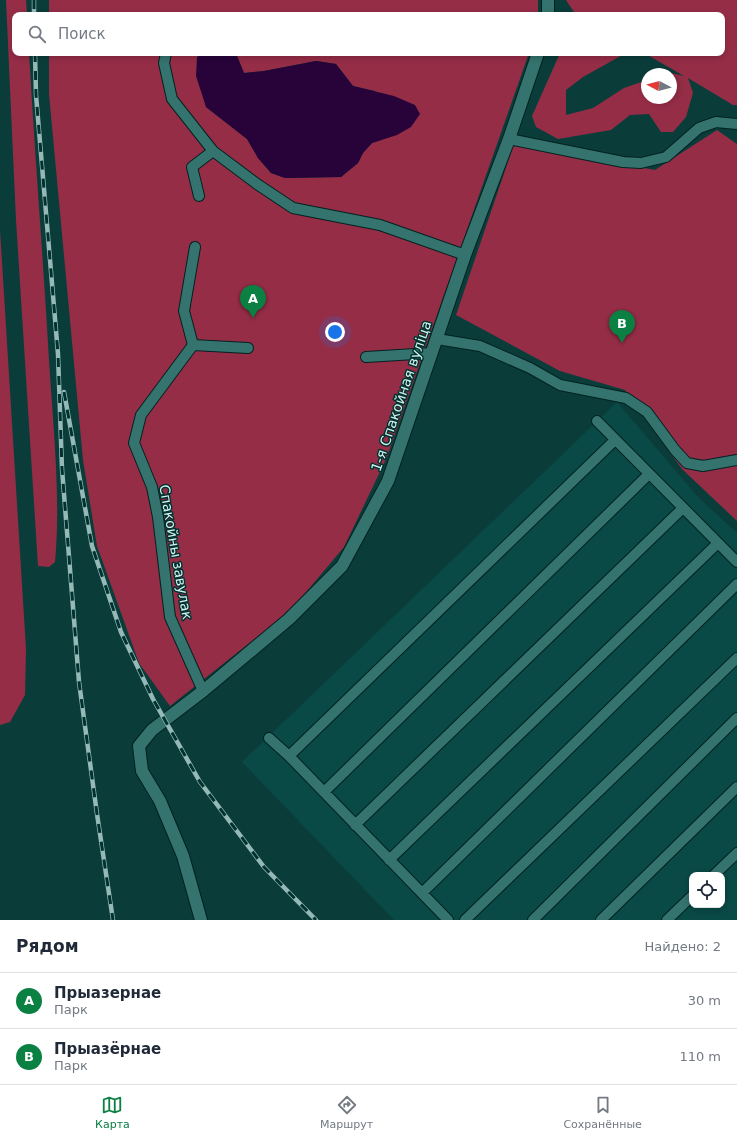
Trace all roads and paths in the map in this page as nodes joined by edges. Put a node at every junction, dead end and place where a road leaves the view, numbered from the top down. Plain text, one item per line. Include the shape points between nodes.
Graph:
1 (548, 0) edge
2 (548, 12) edge
3 (165, 56) edge
4 (537, 56) edge
5 (737, 124) edge
6 (509, 139) junction
7 (213, 151) junction
8 (199, 196) dead end
9 (195, 247) dead end
10 (465, 255) junction
11 (437, 339) junction
12 (194, 345) junction
13 (248, 348) dead end
14 (432, 353) junction
15 (366, 356) dead end
16 (597, 421) dead end
17 (615, 440) junction
18 (737, 460) edge
19 (649, 474) junction
20 (683, 508) junction
21 (718, 543) junction
22 (737, 562) edge
23 (737, 584) edge
24 (737, 658) edge
25 (203, 690) junction
26 (737, 718) edge
27 (269, 738) dead end
28 (289, 756) junction
29 (737, 787) edge
30 (324, 792) junction
31 (355, 824) junction
32 (737, 853) edge
33 (390, 860) junction
34 (717, 872) edge
35 (422, 893) junction
36 (689, 899) edge
37 (202, 920) edge
38 (448, 920) edge
39 (465, 920) edge
40 (533, 920) edge
41 (601, 920) edge
42 (667, 920) edge

1 - 2 street
3 - 7 lane via 164,63 172,99
4 - 6 street, 1-я Спакойная вуліца
5 - 6 lane via 716,122 699,128 666,157 641,163 623,162
6 - 10 street, 1-я Спакойная вуліца
7 - 8 lane via 192,167
7 - 10 lane via 293,208 380,225
9 - 12 lane via 184,310
10 - 11 street, 1-я Спакойная вуліца
11 - 14 street, 1-я Спакойная вуліца
11 - 18 lane via 480,346 530,368 560,385 626,398 647,412 687,463 703,466
12 - 13 lane
12 - 25 lane, Спакойны завулак via 141,415 134,443 152,487 170,617
14 - 15 lane
14 - 25 street, 1-я Спакойная вуліца via 388,481 342,566 289,619
16 - 17 lane
17 - 19 lane
17 - 28 lane
19 - 20 lane
19 - 30 lane
20 - 21 lane
20 - 31 lane
21 - 22 lane
21 - 33 lane
23 - 35 lane
24 - 39 lane
25 - 37 street, 1-я Спакойная вуліца via 152,730 139,746 142,771 160,801 183,856
26 - 40 lane
27 - 28 lane
28 - 30 lane
29 - 41 lane
30 - 31 lane
31 - 33 lane
32 - 34 lane
33 - 35 lane
35 - 38 lane
36 - 42 lane

